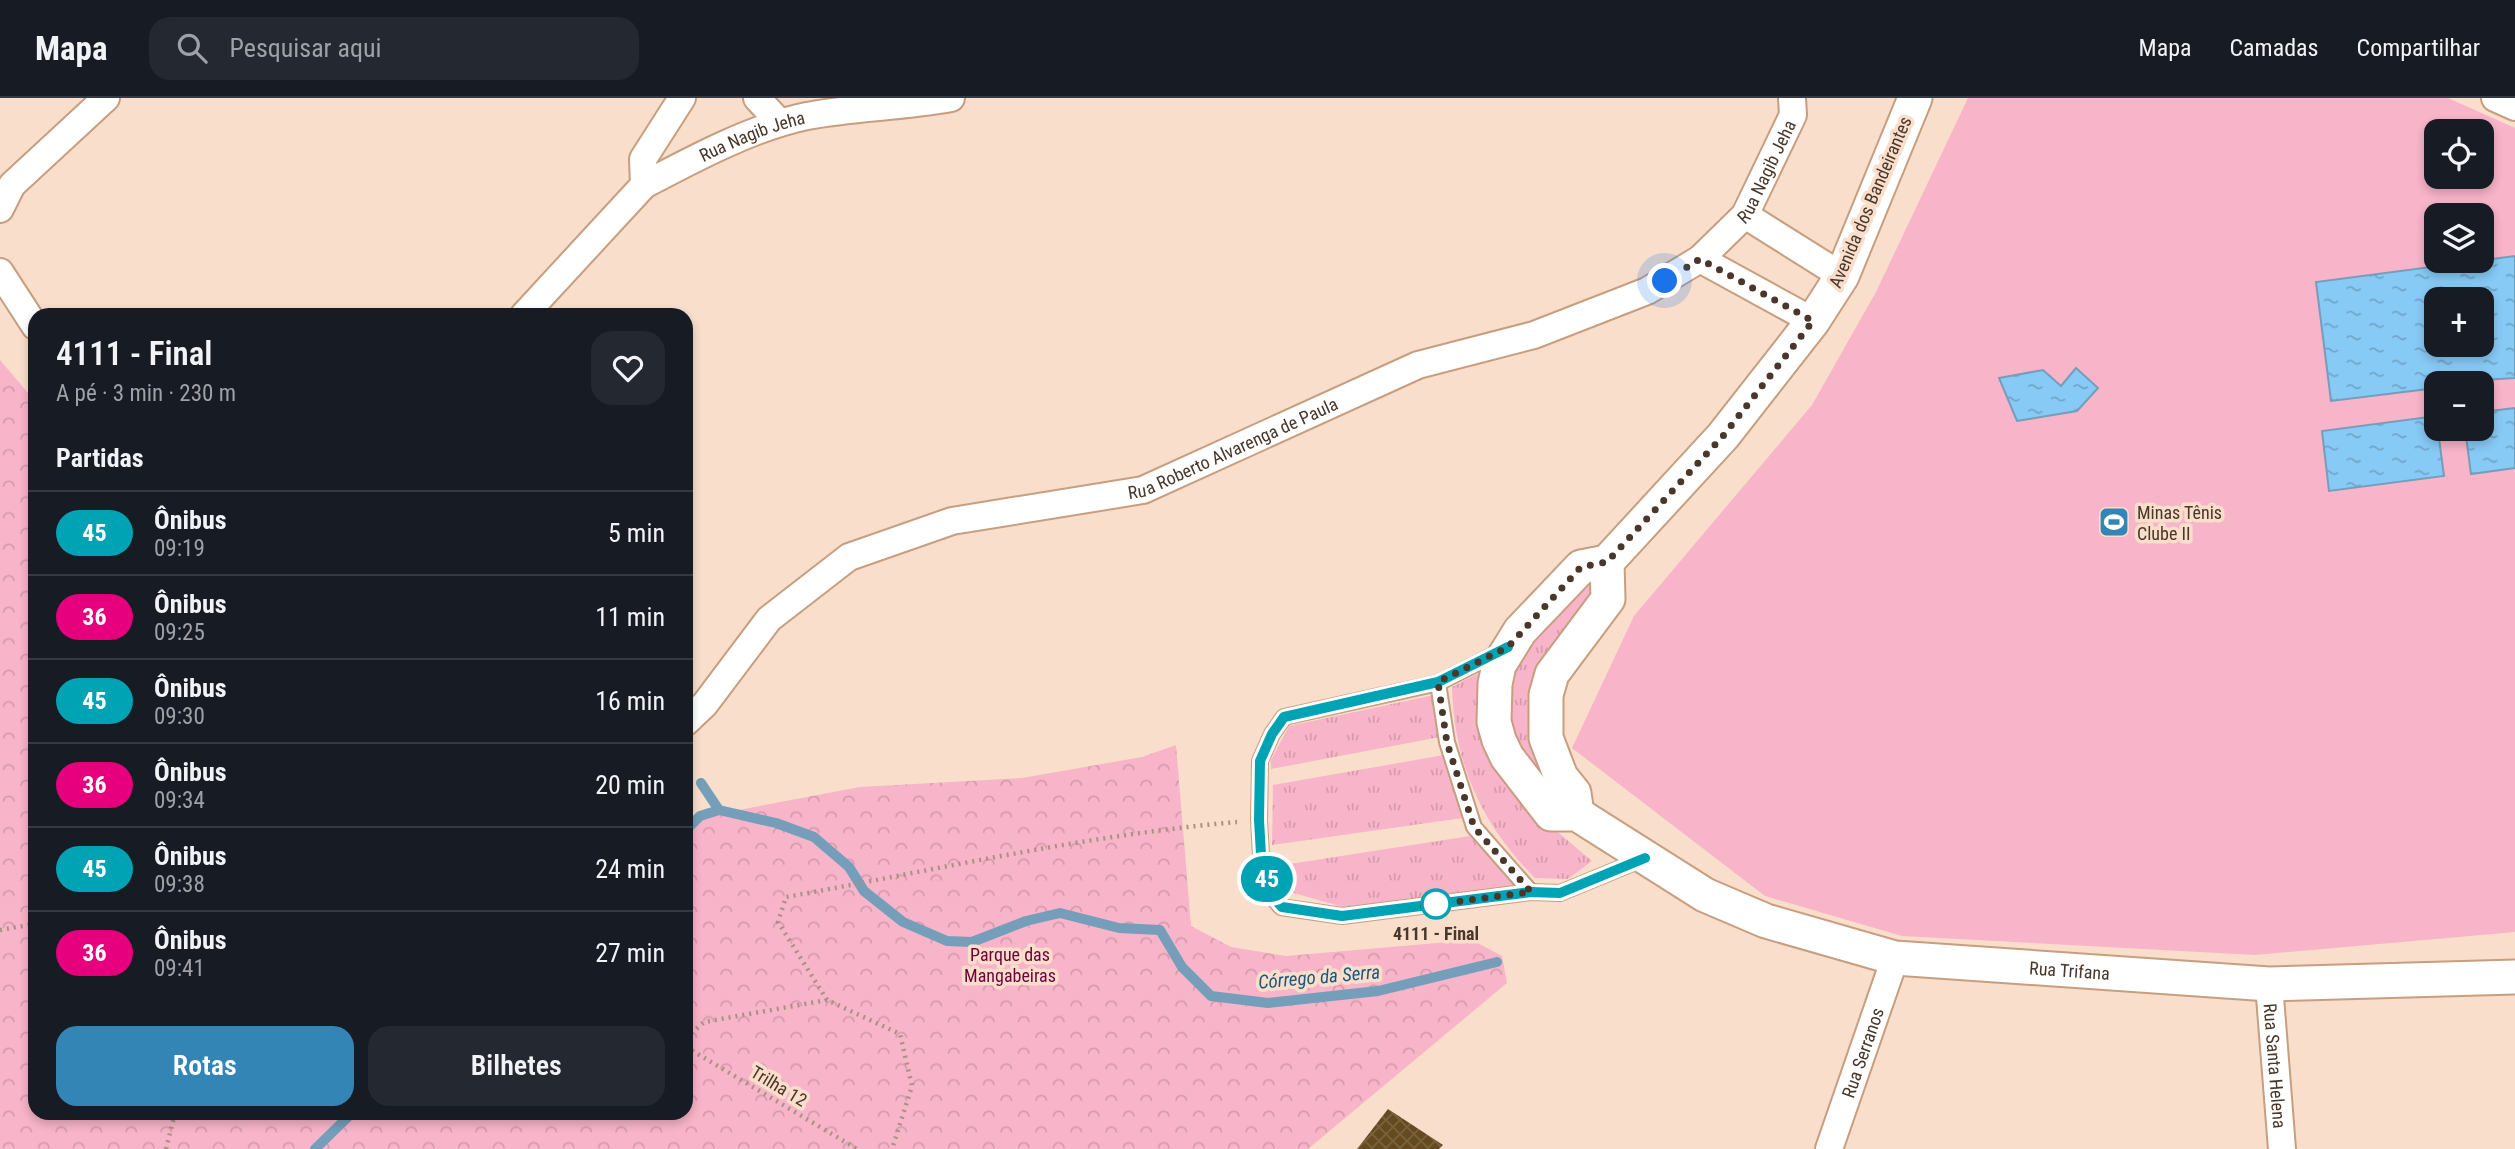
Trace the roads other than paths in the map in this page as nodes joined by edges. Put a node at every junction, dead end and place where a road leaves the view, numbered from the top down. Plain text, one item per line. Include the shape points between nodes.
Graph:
1 (106, 98) edge
2 (681, 98) edge
3 (757, 98) edge
4 (951, 98) edge
5 (1792, 98) edge
6 (1915, 98) edge
7 (2495, 98) edge
8 (2515, 107) edge
9 (780, 124) junction
10 (644, 185) junction
11 (0, 209) edge
12 (1745, 215) junction
13 (1700, 259) junction
14 (0, 272) edge
15 (1842, 276) junction
16 (530, 308) edge
17 (28, 315) edge
18 (1813, 321) junction
19 (1607, 562) junction
20 (1508, 647) junction
21 (1438, 682) junction
22 (693, 715) edge
23 (1577, 814) junction
24 (1645, 858) junction
25 (1531, 892) junction
26 (1895, 958) junction
27 (2515, 977) edge
28 (2269, 984) junction
29 (1829, 1149) edge
30 (2282, 1149) edge

1 - 11 street via 12,184
2 - 10 street via 643,159
3 - 9 street
4 - 9 street, Rua Nagib Jeha via 808,116
5 - 12 street, Rua Nagib Jeha via 1793,115
6 - 15 street, Avenida dos Bandeirantes
7 - 8 street
9 - 10 street, Rua Nagib Jeha
10 - 16 street, Rua Nagib Jeha
12 - 13 street, Rua Roberto Alvarenga de Paula
12 - 15 street, Rua Nagib Jeha
13 - 18 street
13 - 22 street, Rua Roberto Alvarenga de Paula via 1647,291 1534,335 1418,365 1143,490 952,521 849,557 769,619
14 - 17 street
15 - 18 street, Avenida dos Bandeirantes
18 - 19 street, Avenida dos Bandeirantes via 1723,436
19 - 20 street, Avenida dos Bandeirantes via 1581,567
19 - 23 street via 1608,598 1552,674 1546,695 1546,738 1557,768 1574,793
20 - 21 lane
20 - 23 street, Avenida dos Bandeirantes via 1495,684 1493,713 1499,740 1551,814
21 - 25 lane via 1447,743 1474,827
21 - 25 lane via 1284,717 1260,761 1261,855 1270,894 1282,907 1342,916
23 - 24 street, Avenida dos Bandeirantes
24 - 25 lane via 1560,893
24 - 26 street, Rua Trifana via 1705,895 1766,921
26 - 28 street, Rua Trifana
26 - 29 street, Rua Serranos
27 - 28 street, Rua Trifana
28 - 30 street, Rua Santa Helena

